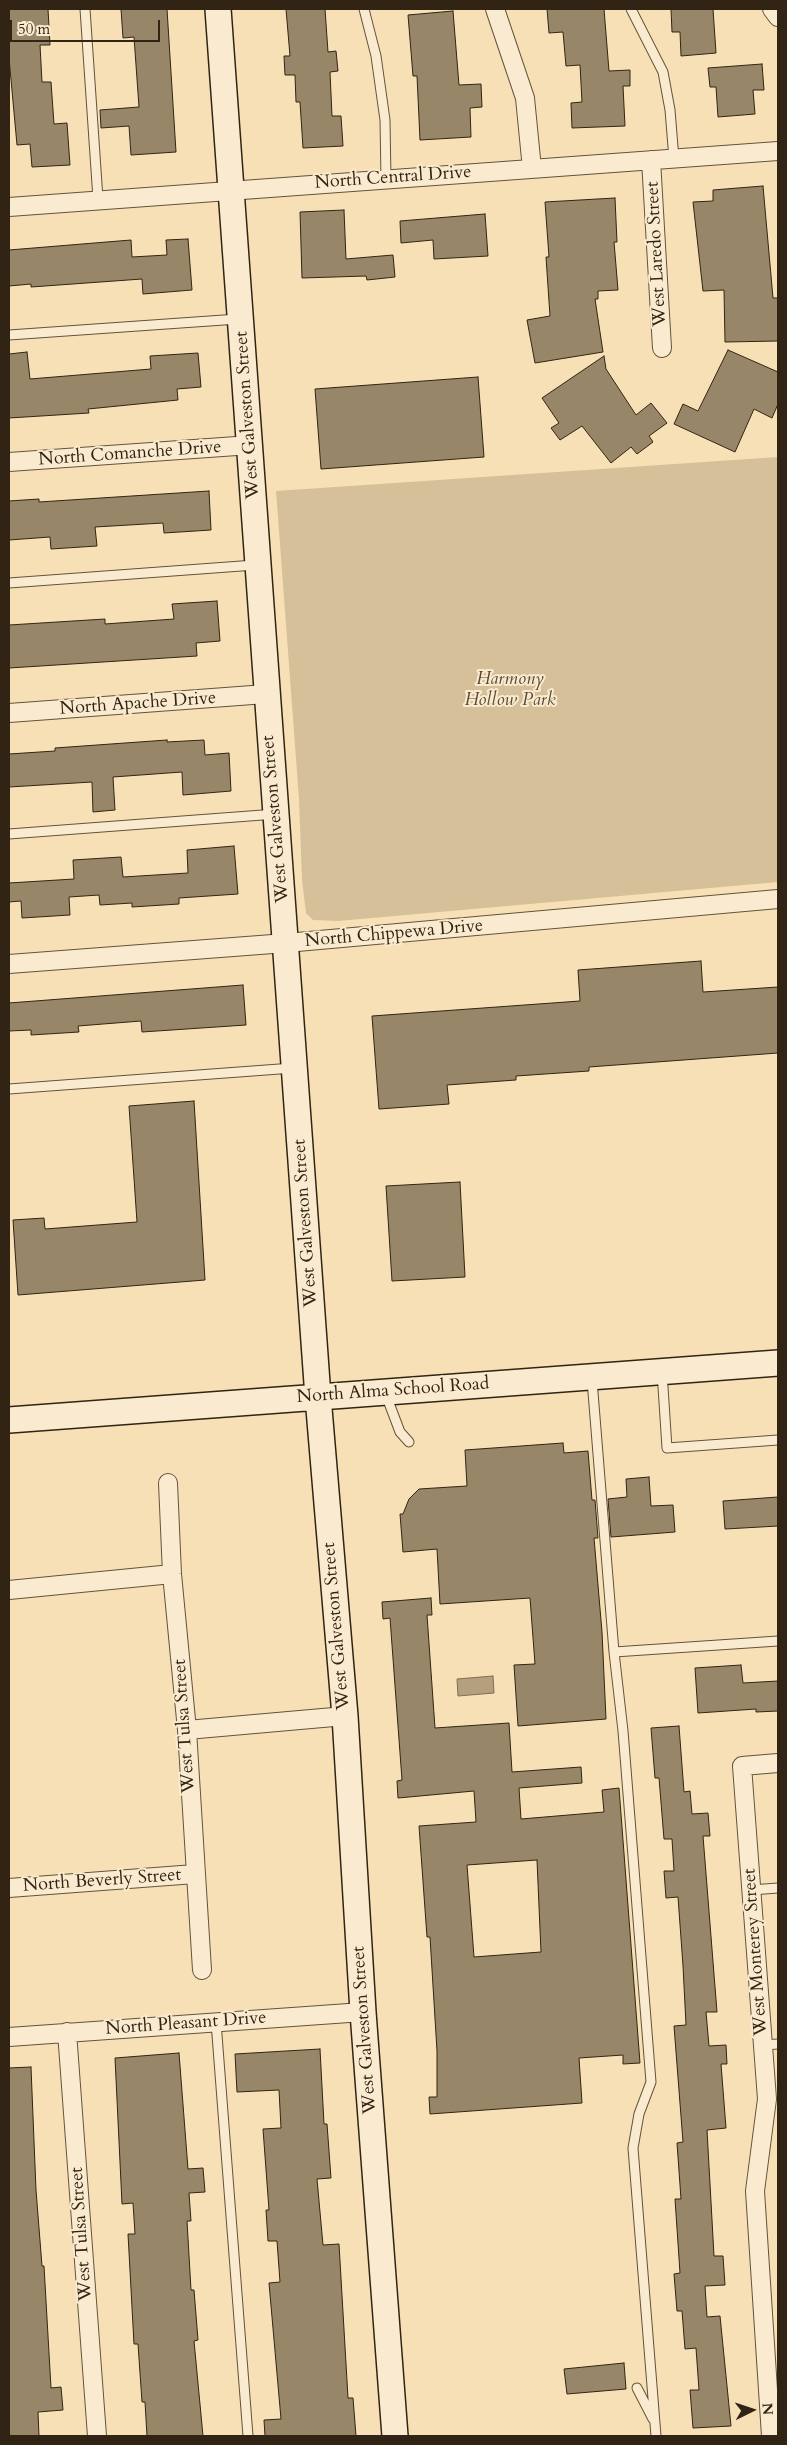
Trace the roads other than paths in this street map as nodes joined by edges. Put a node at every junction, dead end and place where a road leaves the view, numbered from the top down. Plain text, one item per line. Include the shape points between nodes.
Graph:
1 (85, 9) edge
2 (218, 9) edge
3 (364, 9) edge
4 (495, 9) edge
5 (631, 9) edge
6 (772, 9) edge
7 (778, 17) edge
8 (778, 151) edge
9 (674, 159) junction
10 (651, 160) junction
11 (532, 168) junction
12 (386, 179) junction
13 (232, 190) junction
14 (98, 200) junction
15 (9, 207) edge
16 (241, 318) junction
17 (9, 335) edge
18 (662, 348) dead end
19 (251, 445) junction
20 (9, 462) edge
21 (258, 565) junction
22 (9, 583) edge
23 (266, 694) junction
24 (9, 713) edge
25 (276, 814) junction
26 (9, 834) edge
27 (778, 899) edge
28 (286, 944) junction
29 (9, 964) edge
30 (296, 1068) junction
31 (9, 1089) edge
32 (778, 1363) edge
33 (662, 1372) junction
34 (592, 1377) junction
35 (385, 1392) junction
36 (318, 1397) junction
37 (9, 1420) edge
38 (778, 1440) edge
39 (409, 1442) dead end
40 (168, 1483) dead end
41 (172, 1574) junction
42 (9, 1590) edge
43 (778, 1641) edge
44 (614, 1652) junction
45 (345, 1716) junction
46 (187, 1730) junction
47 (778, 1763) edge
48 (195, 1874) junction
49 (9, 1888) edge
50 (778, 1888) edge
51 (752, 1890) junction
52 (202, 1970) dead end
53 (363, 2012) junction
54 (216, 2022) junction
55 (67, 2032) junction
56 (9, 2037) edge
57 (771, 2044) edge
58 (637, 2388) dead end
59 (655, 2423) junction
60 (97, 2436) edge
61 (248, 2436) edge
62 (394, 2436) edge
63 (656, 2436) edge
64 (771, 2436) edge

1 - 14 lane
2 - 13 street, West Galveston Street
3 - 12 lane via 376,56 385,120
4 - 11 street via 525,98
5 - 9 lane via 663,72
6 - 7 street
8 - 9 street, North Central Drive
9 - 10 street, North Central Drive
10 - 11 street, North Central Drive
10 - 18 street, West Laredo Street
11 - 12 street, North Central Drive
12 - 13 street, North Central Drive
13 - 14 street, North Central Drive
13 - 16 street, West Galveston Street
14 - 15 street, North Central Drive
16 - 17 lane
16 - 19 street, West Galveston Street
19 - 20 street, North Comanche Drive
19 - 21 street, West Galveston Street
21 - 22 lane
21 - 23 street, West Galveston Street
23 - 24 street, North Apache Drive
23 - 25 street, West Galveston Street
25 - 26 lane
25 - 28 street, West Galveston Street
27 - 28 street, North Chippewa Drive
28 - 29 street, North Chippewa Drive
28 - 30 street, West Galveston Street
30 - 31 lane
30 - 36 street, West Galveston Street
32 - 33 street, North Alma School Road
33 - 34 street, North Alma School Road
33 - 38 lane via 667,1448
34 - 35 street, North Alma School Road
34 - 44 lane
35 - 36 street, North Alma School Road
35 - 39 lane via 400,1432
36 - 37 street, North Alma School Road
36 - 45 street, West Galveston Street
40 - 41 street, West Tulsa Street
41 - 42 street
41 - 46 street, West Tulsa Street
43 - 44 lane
44 - 59 lane via 651,2082 639,2114 633,2148
45 - 46 street
45 - 53 street, West Galveston Street
46 - 48 street, West Tulsa Street
47 - 51 street, West Monterey Street via 742,1766
48 - 49 street, North Beverly Street
48 - 52 street, West Tulsa Street
50 - 51 lane
51 - 57 street, West Monterey Street
53 - 54 street, North Pleasant Drive
53 - 62 street, West Galveston Street
54 - 55 street, North Pleasant Drive
54 - 61 lane
55 - 56 street, North Pleasant Drive
55 - 60 street, West Tulsa Street
57 - 64 street, West Monterey Street via 755,2191
58 - 59 lane
59 - 63 lane

